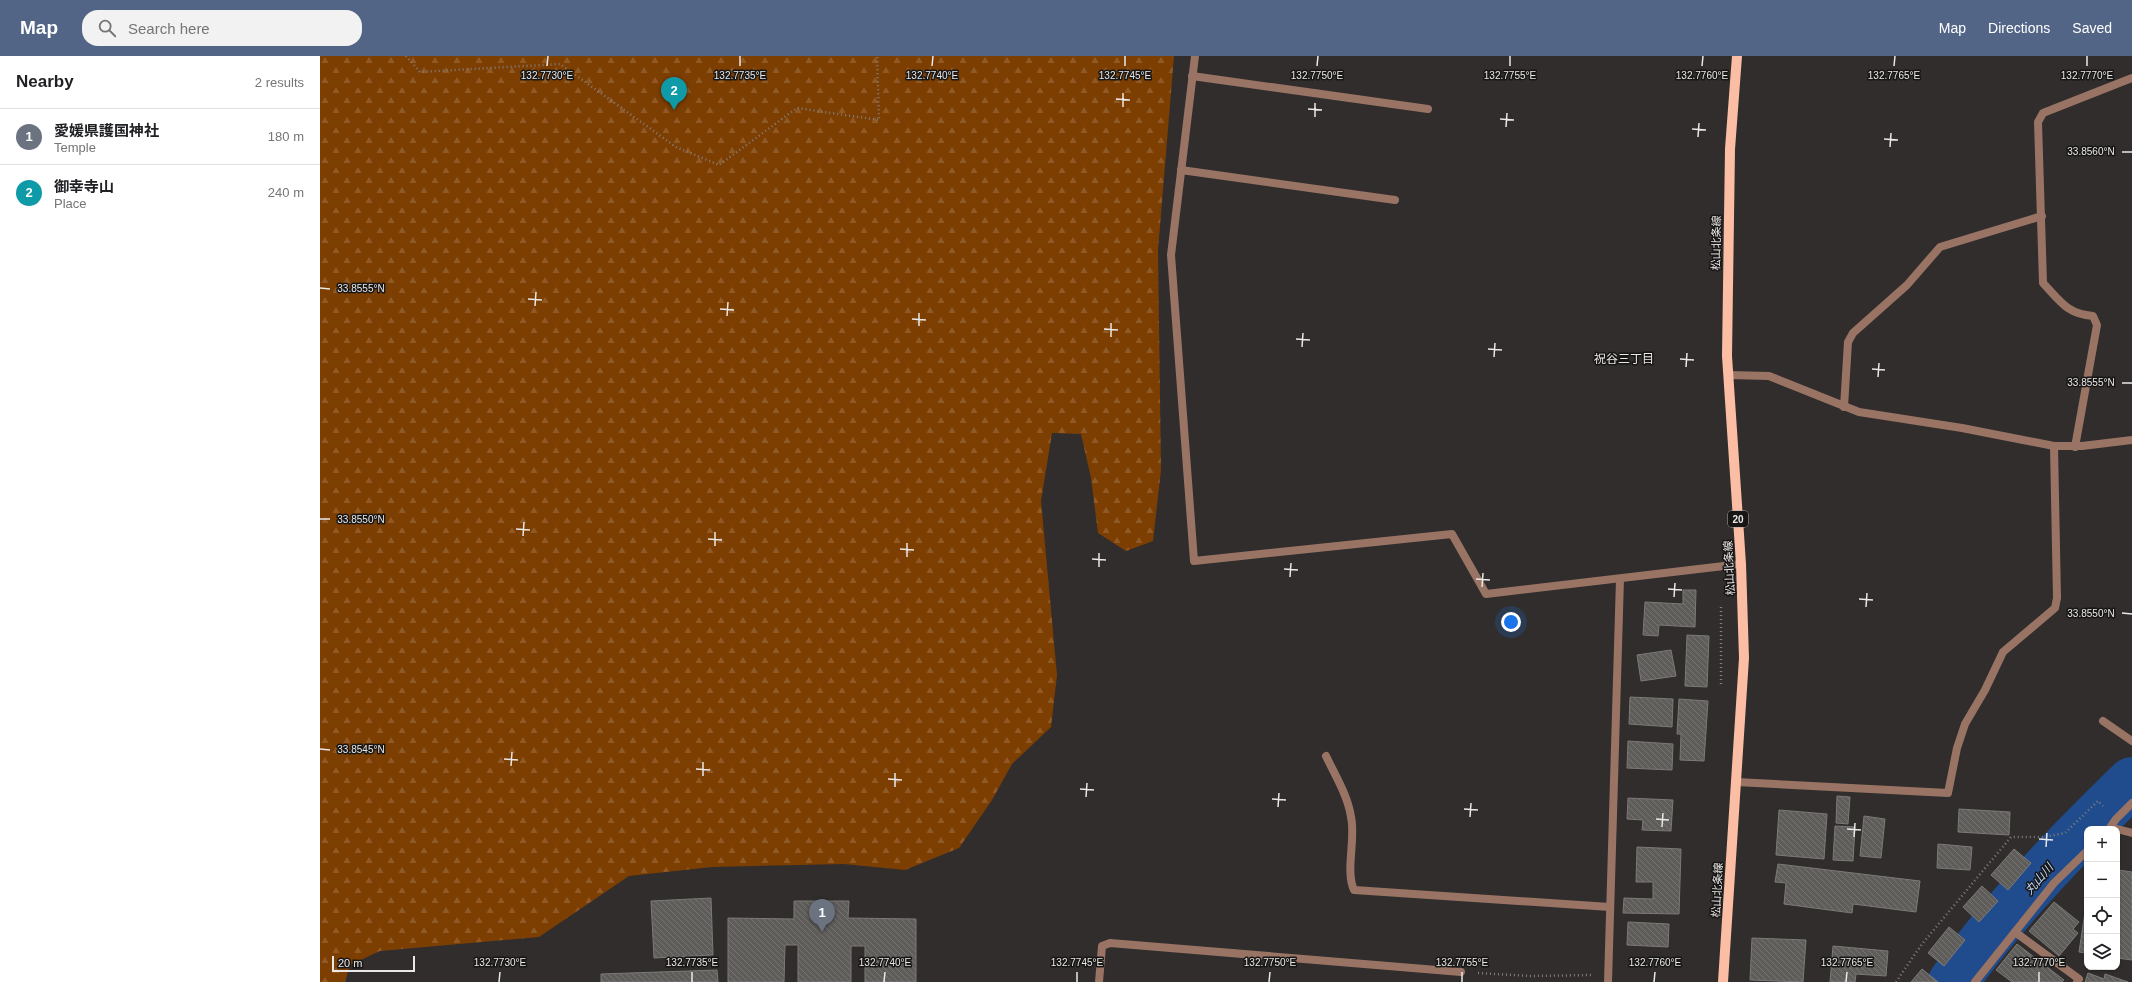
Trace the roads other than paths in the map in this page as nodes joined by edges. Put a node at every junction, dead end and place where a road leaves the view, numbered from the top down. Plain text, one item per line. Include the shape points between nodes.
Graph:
1 (1195, 56) edge
2 (1737, 56) edge
3 (1192, 76) junction
4 (2132, 78) edge
5 (1428, 109) dead end
6 (1181, 170) junction
7 (1395, 200) dead end
8 (2042, 216) junction
9 (1728, 375) junction
10 (1844, 407) junction
11 (2132, 440) edge
12 (2054, 446) junction
13 (2075, 446) junction
14 (1741, 564) junction
15 (1620, 579) junction
16 (2103, 721) dead end
17 (2132, 741) edge
18 (1326, 756) dead end
19 (1736, 782) junction
20 (2132, 803) edge
21 (2114, 826) edge
22 (2120, 830) edge
23 (2132, 833) edge
24 (2084, 854) edge
25 (1610, 907) junction
26 (2015, 932) junction
27 (1461, 972) road end
28 (1608, 979) edge
29 (1099, 982) edge
30 (1723, 982) edge
31 (1975, 982) edge
32 (2077, 982) edge

1 - 3 street
2 - 9 main road, 松山北条線 / 20 via 1730,149
3 - 5 street
3 - 6 street
4 - 8 street via 2043,113 2038,122
6 - 7 street
6 - 15 street via 1171,255 1194,561 1452,534 1486,594
8 - 10 street via 1940,247 1907,285 1853,333 1848,342
8 - 13 street via 2043,283 2066,309 2078,315 2093,316 2097,325
9 - 10 street via 1769,376
9 - 14 main road, 松山北条線 / 20
10 - 12 street via 1859,412
11 - 13 street
12 - 13 street
12 - 19 street via 2057,598 2055,608 2003,652 1965,724 1957,748 1948,793
14 - 15 street
14 - 19 main road, 松山北条線 / 20 via 1744,658
15 - 25 street
16 - 17 street
18 - 25 street via 1351,816 1353,843 1350,883 1354,890
19 - 30 main road, 松山北条線 / 20
20 - 21 street via 2116,819
22 - 23 street
24 - 26 street via 2054,883
25 - 28 street
26 - 31 street
26 - 32 street via 2079,979
27 - 29 street via 1110,944 1102,946

